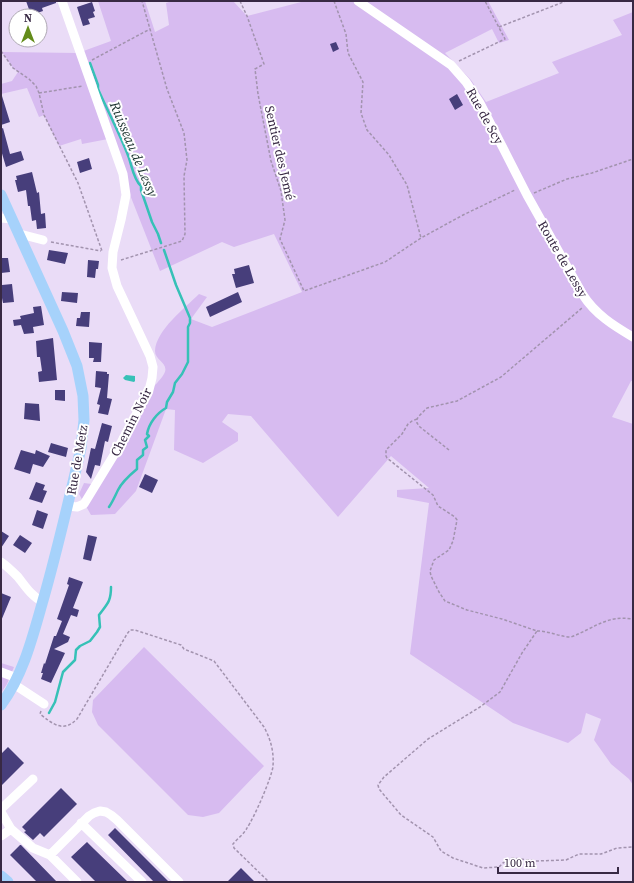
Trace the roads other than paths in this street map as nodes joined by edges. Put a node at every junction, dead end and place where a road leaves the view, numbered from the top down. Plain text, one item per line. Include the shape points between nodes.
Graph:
1 (62, 1) edge
2 (358, 1) edge
3 (522, 186) joint
4 (1, 195) edge
5 (7, 218) edge
6 (20, 234) junction
7 (43, 240) road end
8 (633, 337) edge
9 (68, 506) junction
10 (1, 562) edge
11 (43, 602) junction
12 (1, 672) edge
13 (16, 682) junction
14 (44, 704) road end
15 (1, 705) edge
16 (33, 779) dead end
17 (1, 810) edge
18 (81, 823) junction
19 (11, 829) junction
20 (1, 836) edge
21 (50, 855) junction
22 (1, 876) edge
23 (8, 882) edge
24 (77, 882) edge
25 (142, 882) edge
26 (179, 882) edge

1 - 9 street, Chemin Noir via 123,174 126,195 113,252 112,268 117,286 153,367 149,390 84,504 77,507
2 - 3 street, Rue de Scy via 451,65 480,103
3 - 8 street, Route de Lessy via 588,303 614,326
4 - 5 main road, Rue de Metz
5 - 6 main road, Rue de Metz
6 - 7 street
6 - 9 main road, Rue de Metz via 63,330 81,381 84,402 83,432
9 - 11 main road, Rue de Metz
10 - 11 street via 16,575 32,595
11 - 13 main road, Rue de Metz
12 - 13 street
13 - 14 street
13 - 15 main road, Rue de Metz
16 - 17 street
17 - 19 street
18 - 21 street
18 - 25 street
18 - 26 street via 94,813 111,815
19 - 20 street
19 - 21 street via 33,848
21 - 24 street
22 - 23 main road

